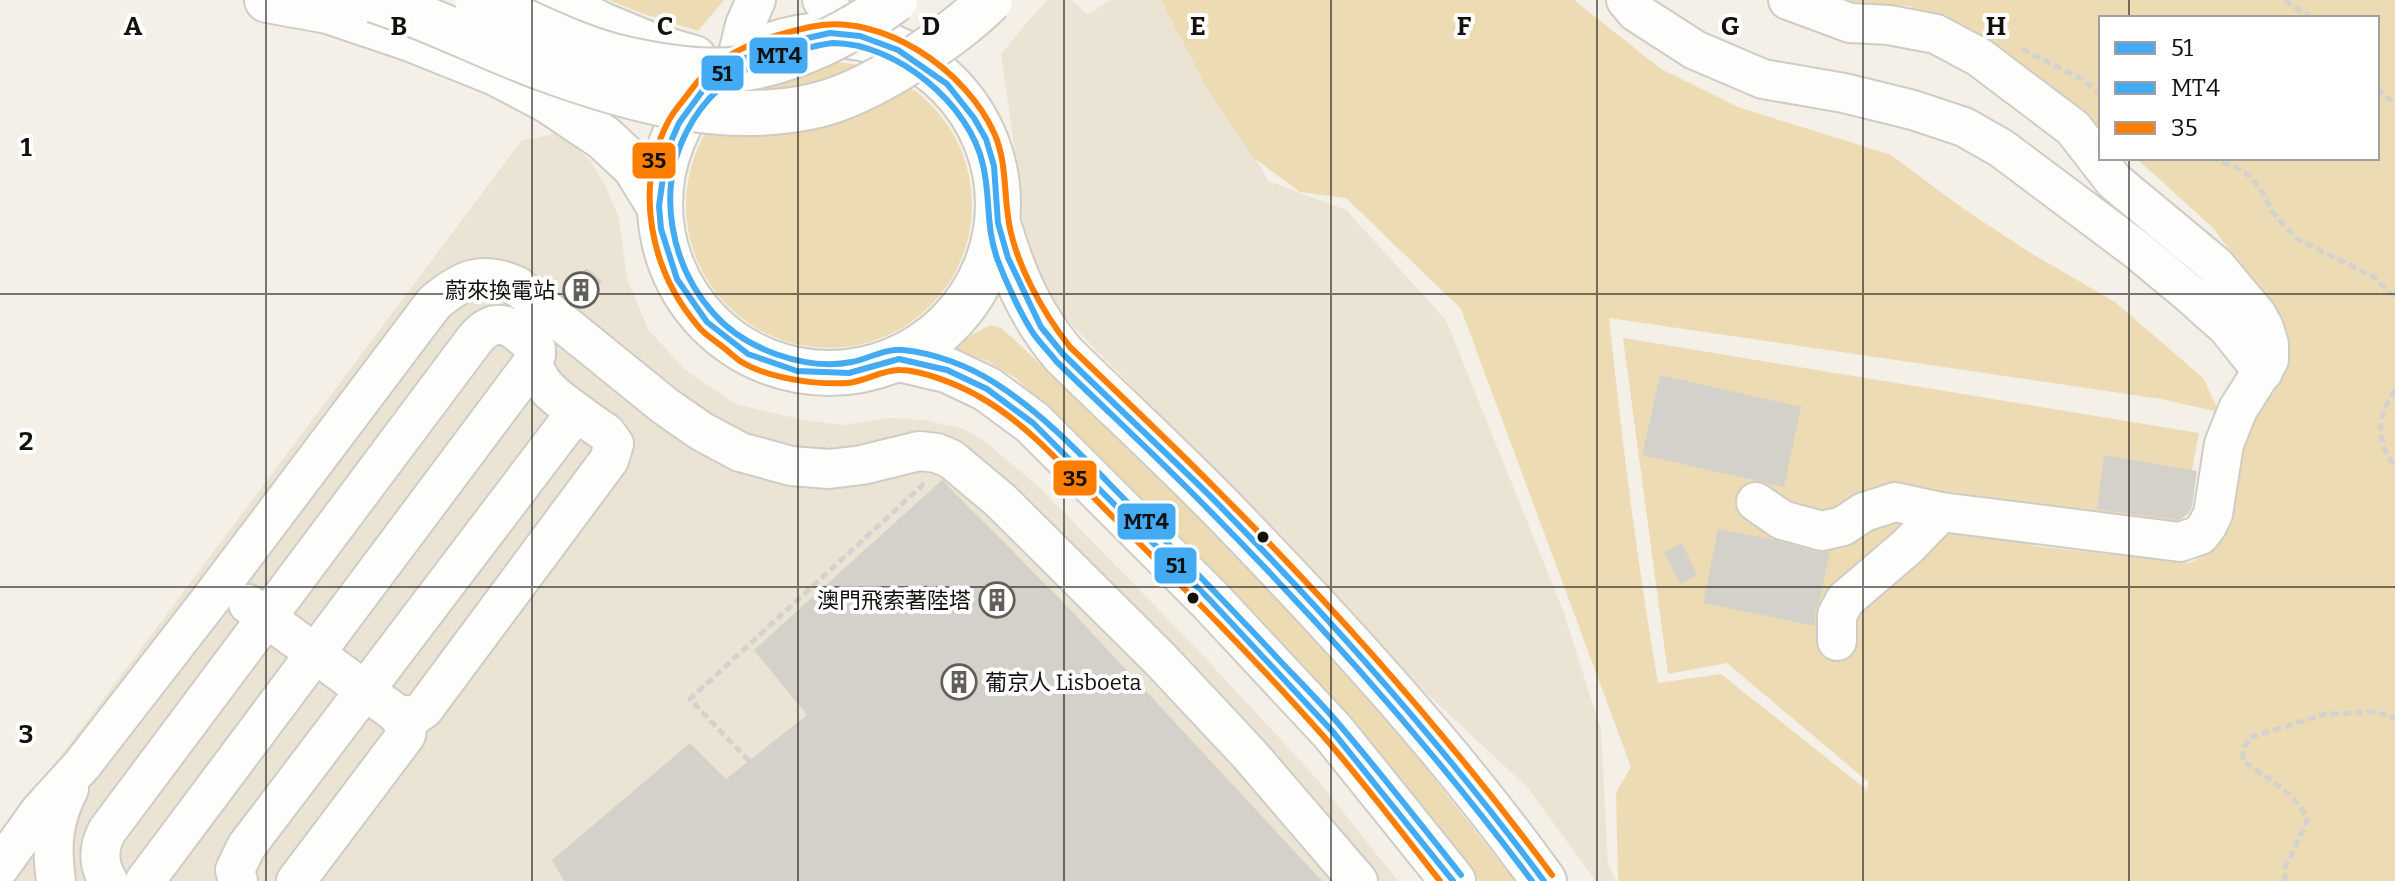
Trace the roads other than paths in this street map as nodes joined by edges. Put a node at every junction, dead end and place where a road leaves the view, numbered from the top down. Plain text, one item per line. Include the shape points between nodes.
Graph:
1 (267, 0) edge
2 (374, 0) edge
3 (477, 0) edge
4 (553, 0) edge
5 (756, 0) edge
6 (822, 0) edge
7 (895, 0) edge
8 (990, 0) edge
9 (1626, 0) edge
10 (1788, 0) edge
11 (860, 36) junction
12 (736, 62) junction
13 (659, 206) junction
14 (998, 223) junction
15 (899, 359) junction
16 (533, 360) junction
17 (2263, 372) junction
18 (583, 417) junction
19 (1756, 502) dead end
20 (1941, 512) junction
21 (234, 567) junction
22 (207, 604) junction
23 (257, 611) junction
24 (1837, 641) dead end
25 (315, 654) junction
26 (365, 691) junction
27 (397, 714) junction
28 (82, 765) junction
29 (0, 869) edge
30 (55, 881) edge
31 (108, 881) edge
32 (145, 881) edge
33 (238, 881) edge
34 (296, 881) edge
35 (1358, 881) edge
36 (1453, 881) edge
37 (1544, 881) edge

1 - 13 main road via 328,11 411,39 549,101 604,138 635,167
2 - 8 main road, bridge via 593,86 705,112 764,113 811,107 899,69 950,36
3 - 7 main road, bridge via 623,59 684,69 769,64 864,23
4 - 12 main road via 653,46 698,59
5 - 12 street
6 - 11 street
9 - 17 street via 1695,50 1763,79 1913,110 1964,127 2001,148 2190,294 2227,327
10 - 17 street via 1850,23 1936,34 1979,57 2073,128 2114,181 2215,265 2257,315 2269,344
11 - 12 main road via 830,33 801,38
11 - 14 main road via 898,50 947,84 974,118 994,166
12 - 13 main road via 706,86 679,123 669,146
13 - 15 main road via 677,279 707,322 748,354 810,372 849,373
14 - 15 main road via 994,249 965,306 940,334
14 - 37 main road via 1022,291 1048,336 1231,518 1417,718
15 - 36 main road via 947,370 987,389 1033,423 1333,732
16 - 18 street via 543,386
16 - 23 street via 536,349 502,323 484,328
16 - 25 street
17 - 20 street via 2238,409 2224,444 2213,514 2200,535 2189,540
18 - 26 street via 564,428
18 - 27 street via 611,438 609,460 424,709 414,716
19 - 20 street via 1782,520 1822,531 1895,502
20 - 24 street via 1845,600 1837,615
21 - 22 street
21 - 23 street via 237,588
21 - 35 street via 434,303 465,281 502,279 665,406 740,452 791,466 829,469 919,451 951,459 1000,500 1160,659
22 - 23 street via 227,599
22 - 28 street
23 - 25 street
23 - 31 street via 107,831 100,850
25 - 26 street
25 - 32 street
26 - 27 street
26 - 33 street via 246,847 235,870
27 - 34 street via 406,735
28 - 29 street via 40,811
28 - 30 street via 53,830
29 - 30 street via 32,864

